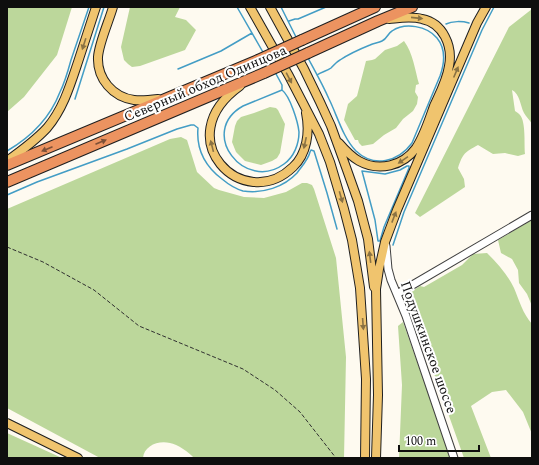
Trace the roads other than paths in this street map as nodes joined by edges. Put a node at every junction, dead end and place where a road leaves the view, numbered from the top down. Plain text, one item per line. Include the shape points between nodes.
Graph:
1 (96, 7) edge
2 (113, 7) edge
3 (250, 7) edge
4 (270, 7) edge
5 (412, 7) edge
6 (486, 7) edge
7 (373, 8) edge
8 (378, 21) junction
9 (250, 79) junction
10 (173, 96) junction
11 (304, 105) junction
12 (330, 126) junction
13 (7, 161) edge
14 (7, 165) edge
15 (7, 182) edge
16 (532, 215) edge
17 (385, 242) junction
18 (397, 294) junction
19 (376, 309) junction
20 (7, 423) edge
21 (78, 458) edge
22 (366, 458) edge
23 (376, 458) edge
24 (454, 458) edge

1 -> 13 main road via 70,88 60,109 40,135
2 - 10 main road via 98,56 104,81 112,91 134,100
3 -> 11 main road
4 - 12 main road via 304,69
5 - 8 highway, Северный обход Одинцова
17 -> 6 main road
7 - 10 highway, Северный обход Одинцова, bridge
8 - 9 highway, Северный обход Одинцова, bridge
8 -> 12 main road via 407,17 423,19 441,30 447,40 450,59 448,71 420,141 413,152 398,164 376,167 367,165 351,155 338,141
11 -> 9 main road via 307,114 307,138 302,154 294,166 281,176 265,181 250,181 235,176 224,169 214,155 210,144 210,128 221,104
15 -> 9 highway, Северный обход Одинцова
10 -> 14 highway, Северный обход Одинцова
11 -> 22 main road via 319,134 335,177 358,272 366,379
19 -> 12 main road via 368,239 358,200
16 - 18 street
17 - 18 street, Подушкинское шоссе via 388,268
17 - 19 main road via 376,289
18 - 24 street, Подушкинское шоссе
19 - 23 main road
20 - 21 main road

